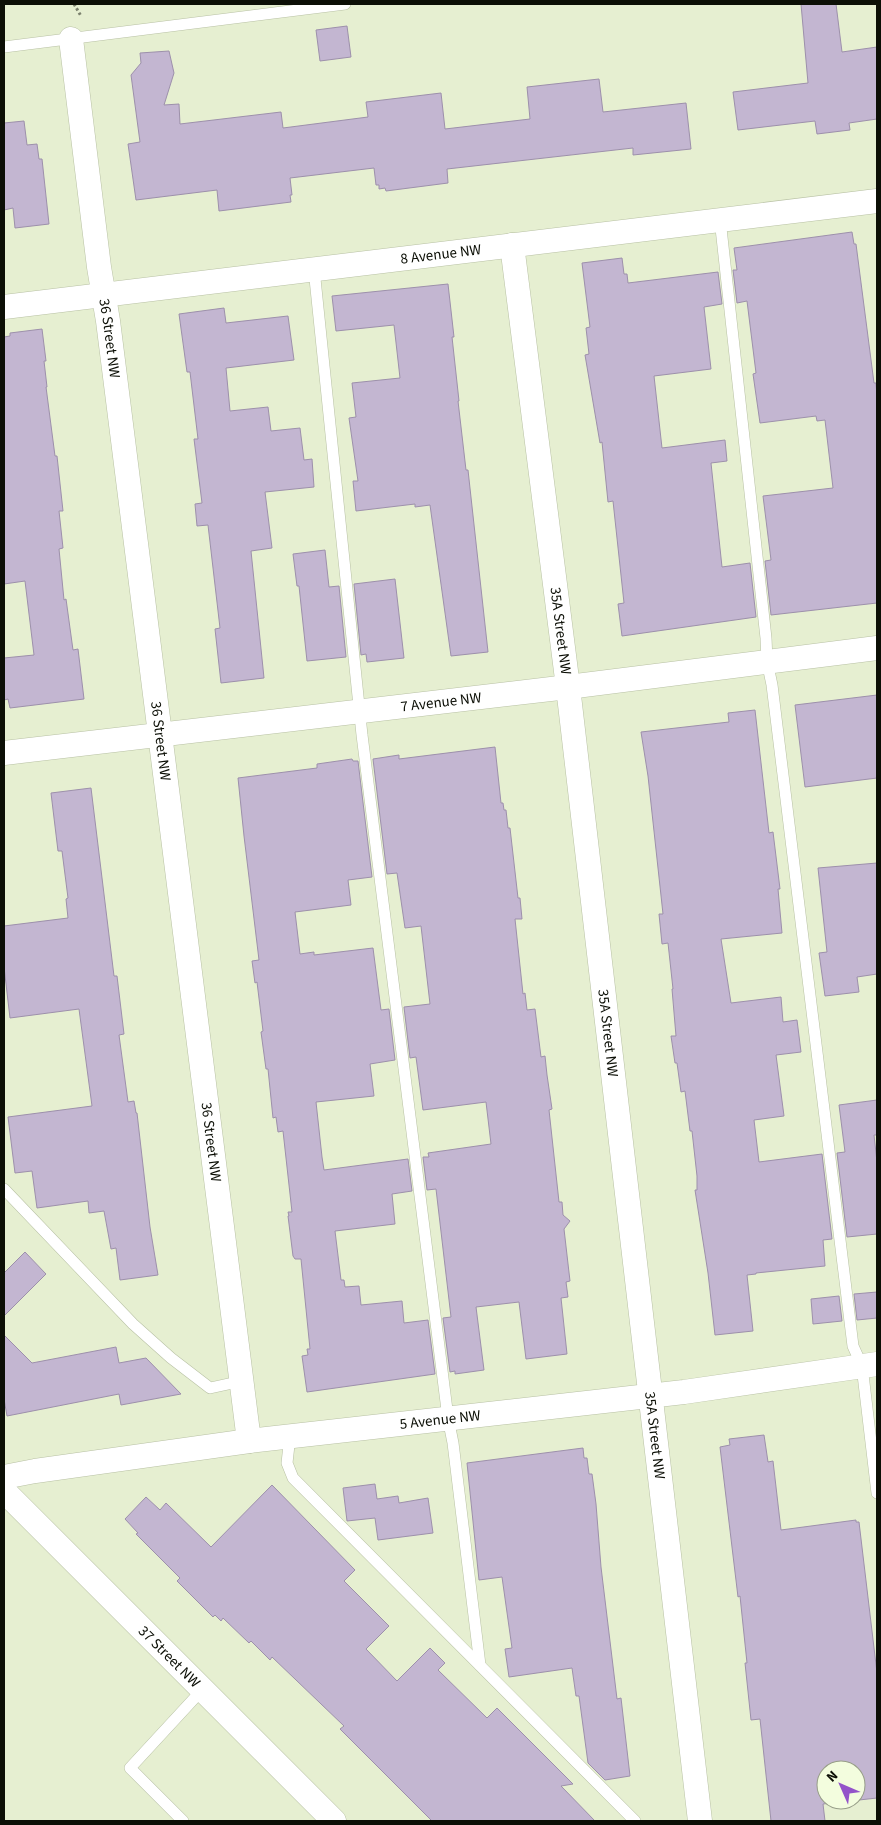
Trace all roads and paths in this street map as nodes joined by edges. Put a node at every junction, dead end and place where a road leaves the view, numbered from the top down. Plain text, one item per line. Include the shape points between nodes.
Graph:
1 (345, 4) edge
2 (71, 40) junction
3 (4, 47) edge
4 (877, 201) edge
5 (720, 219) junction
6 (512, 244) junction
7 (314, 269) junction
8 (103, 295) junction
9 (4, 308) edge
10 (877, 648) edge
11 (767, 661) junction
12 (568, 687) junction
13 (359, 711) junction
14 (160, 734) junction
15 (4, 753) edge
16 (4, 1189) edge
17 (870, 1365) edge
18 (242, 1381) junction
19 (650, 1397) junction
20 (448, 1418) junction
21 (290, 1436) junction
22 (249, 1441) junction
23 (4, 1477) edge
24 (4, 1491) edge
25 (877, 1493) edge
26 (480, 1665) junction
27 (202, 1690) junction
28 (183, 1821) edge
29 (334, 1821) edge
30 (634, 1821) edge
31 (700, 1821) edge

1 - 2 lane
2 - 3 lane
2 - 8 street, 36 Street NW
4 - 5 street, 8 Avenue NW
5 - 6 street, 8 Avenue NW
5 - 11 lane
6 - 7 street, 8 Avenue NW
6 - 12 street, 35A Street NW
7 - 8 street, 8 Avenue NW
7 - 13 lane
8 - 9 street, 8 Avenue NW
8 - 14 street, 36 Street NW
10 - 11 street, 7 Avenue NW
11 - 12 street, 7 Avenue NW
11 - 17 lane via 853,1346
12 - 13 street, 7 Avenue NW
12 - 19 street, 35A Street NW
13 - 14 street, 7 Avenue NW
13 - 20 lane
14 - 15 street, 7 Avenue NW
14 - 18 street, 36 Street NW
16 - 18 lane via 133,1324 171,1358 210,1388
17 - 19 street, 5 Avenue NW
17 - 25 lane
18 - 22 street, 36 Street NW
19 - 20 street, 5 Avenue NW
19 - 31 street, 35A Street NW
20 - 21 street, 5 Avenue NW
20 - 26 lane
21 - 22 street, 5 Avenue NW
21 - 26 lane via 287,1462 294,1478
22 - 23 street, 5 Avenue NW
24 - 27 street, 37 Street NW
26 - 30 lane
27 - 28 lane via 130,1768
27 - 29 street, 37 Street NW

